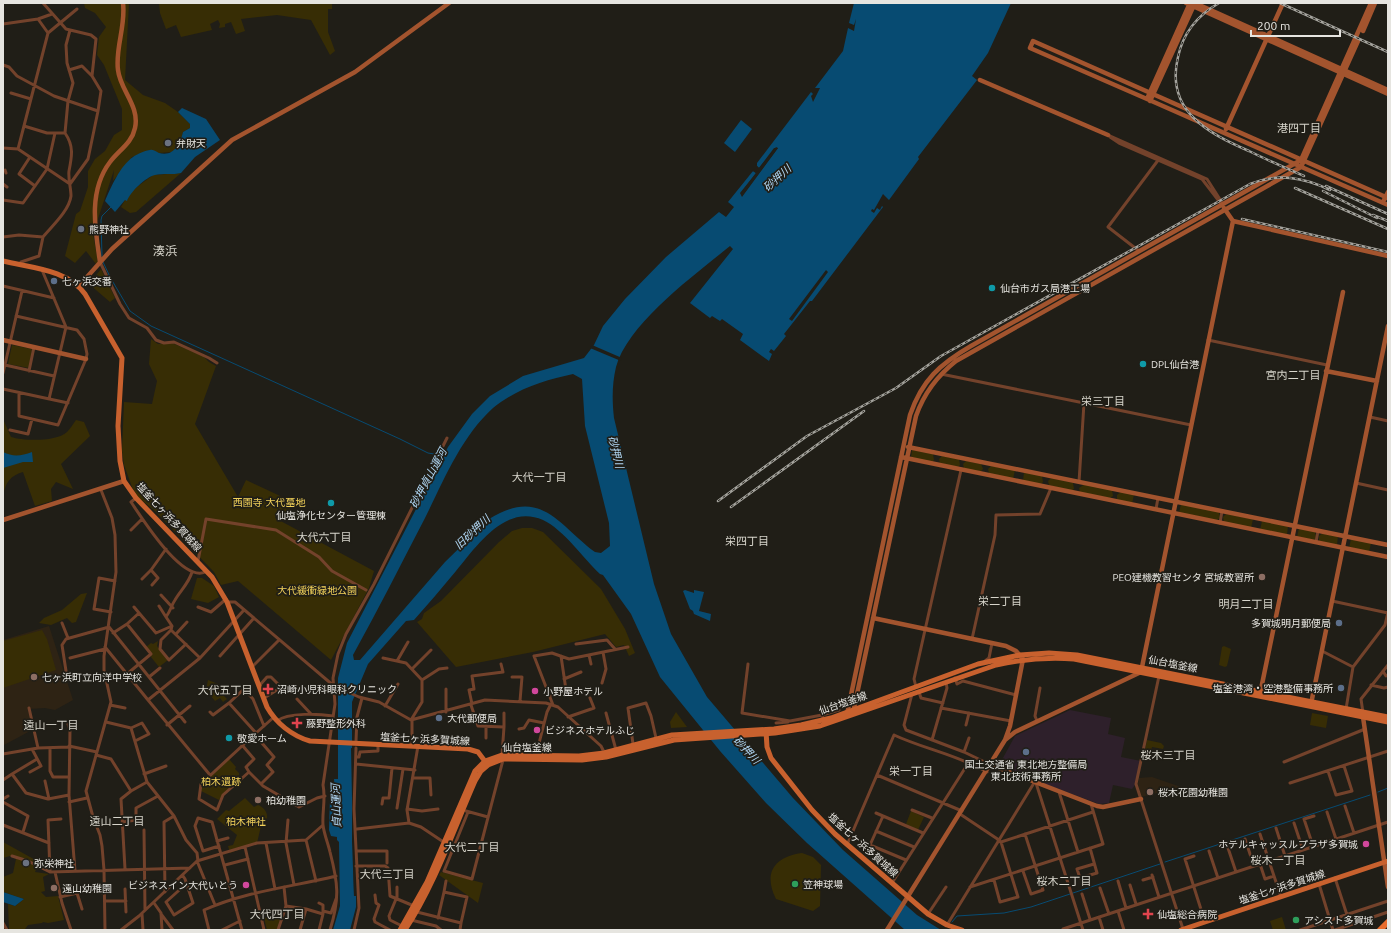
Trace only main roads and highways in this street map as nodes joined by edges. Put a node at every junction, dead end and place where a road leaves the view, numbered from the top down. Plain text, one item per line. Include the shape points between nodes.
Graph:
1 (3, 261) edge
2 (1021, 657) junction
3 (1141, 670) junction
4 (918, 689) junction
5 (1260, 693) junction
6 (1311, 703) junction
7 (850, 713) junction
8 (1363, 714) junction
9 (1388, 716) edge
10 (1388, 722) edge
11 (766, 732) junction
12 (702, 735) junction
13 (605, 755) junction
14 (503, 757) junction
15 (487, 763) junction
16 (446, 844) junction
17 (1386, 862) edge
18 (409, 920) junction
19 (1388, 922) edge
20 (1388, 927) edge
21 (402, 929) edge
22 (962, 930) edge
23 (1182, 930) edge
24 (1380, 930) edge
25 (1386, 930) edge

1 - 15 main road, 塩釜七ヶ浜多賀城線 via 62,275 79,286 122,358 118,426 124,481 136,498 207,571 227,601 259,686 276,719 301,738 336,744 471,749 478,752
2 - 3 main road, 仙台塩釜線 via 1074,659
2 - 4 main road, 仙台塩釜線
2 - 4 main road, 仙台塩釜線 via 978,664
3 - 5 main road, 仙台塩釜線
3 - 5 main road, 仙台塩釜線 via 1159,676
4 - 7 main road, 仙台塩釜線 via 912,694
4 - 7 main road, 仙台塩釜線 via 854,709
5 - 6 main road, 仙台塩釜線
6 - 8 main road, 仙台塩釜線
6 - 8 main road, 仙台塩釜線
7 - 11 main road, 仙台塩釜線 via 823,717 802,725
7 - 11 main road, 仙台塩釜線 via 846,717 805,729
8 - 9 main road, 仙台塩釜線
8 - 10 main road, 仙台塩釜線
11 - 12 main road, 仙台塩釜線
11 - 22 main road, 塩釜七ヶ浜多賀城線 via 769,752 776,764 824,823 892,883 906,899 947,925
12 - 13 main road, 仙台塩釜線 via 658,742
12 - 13 main road, 仙台塩釜線 via 656,738
13 - 14 main road, 仙台塩釜線
13 - 14 main road, 仙台塩釜線 via 569,762
14 - 15 main road, 仙台塩釜線
15 - 16 main road, 仙台塩釜線 via 475,781 465,811
15 - 16 main road, 仙台塩釜線 via 475,771
16 - 18 main road, 仙台塩釜線
16 - 18 main road, 仙台塩釜線 via 417,912
17 - 23 main road, 塩釜七ヶ浜多賀城線
18 - 21 main road, 仙台塩釜線
19 - 24 highway
20 - 25 highway

